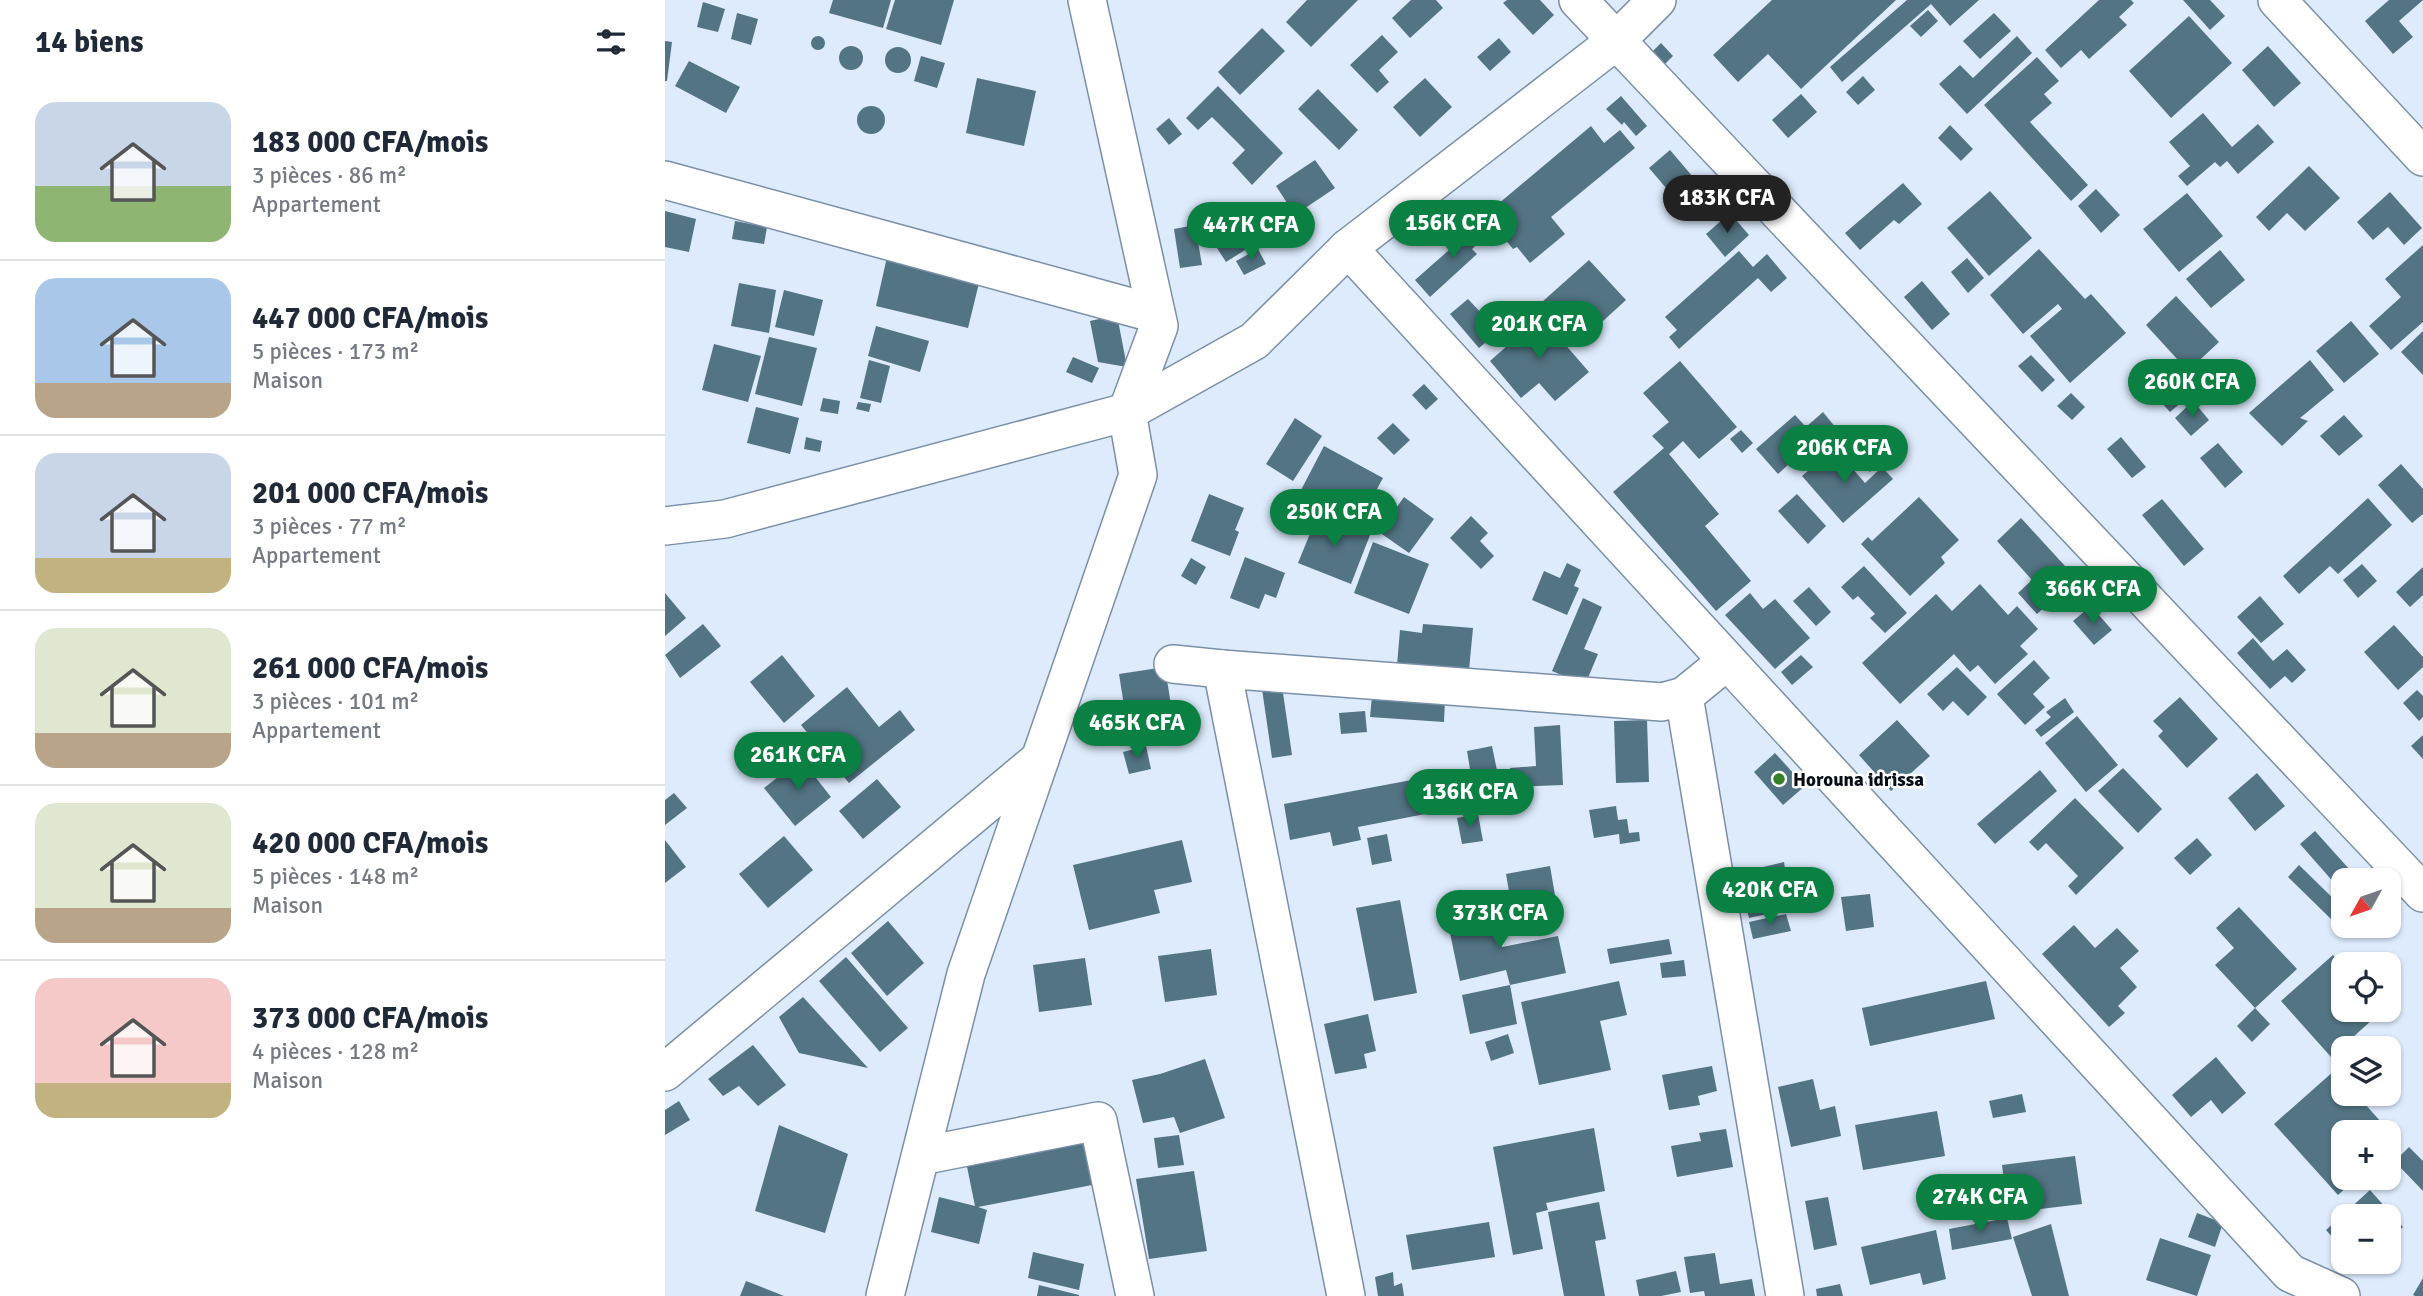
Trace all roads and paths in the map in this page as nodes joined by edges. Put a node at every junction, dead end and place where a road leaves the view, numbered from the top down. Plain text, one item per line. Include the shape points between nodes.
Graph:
1 (1087, 0) edge
2 (1578, 0) edge
3 (1657, 0) edge
4 (2277, 0) edge
5 (1616, 41) junction
6 (2423, 156) edge
7 (665, 180) edge
8 (1348, 248) junction
9 (1156, 314) junction
10 (1127, 412) junction
11 (665, 526) edge
12 (1727, 661) junction
13 (1173, 664) dead end
14 (1222, 669) junction
15 (1684, 696) junction
16 (1041, 758) junction
17 (2423, 893) edge
18 (665, 1072) edge
19 (921, 1156) junction
20 (2285, 1285) edge
21 (885, 1296) edge
22 (1135, 1296) edge
23 (1346, 1296) edge
24 (1785, 1296) edge
25 (2341, 1296) edge

1 - 9 street
2 - 5 street
3 - 5 street
4 - 6 street
5 - 8 street
5 - 17 street
7 - 9 street
8 - 10 street via 1254,341
8 - 12 street
9 - 10 street via 1159,326
10 - 11 street via 725,519
10 - 16 street via 1138,475
12 - 15 street
12 - 20 street
13 - 14 street
14 - 15 street via 1662,702
14 - 23 street
15 - 24 street
16 - 18 street
16 - 19 street via 967,974
19 - 21 street
19 - 22 street via 1098,1121
20 - 25 street

